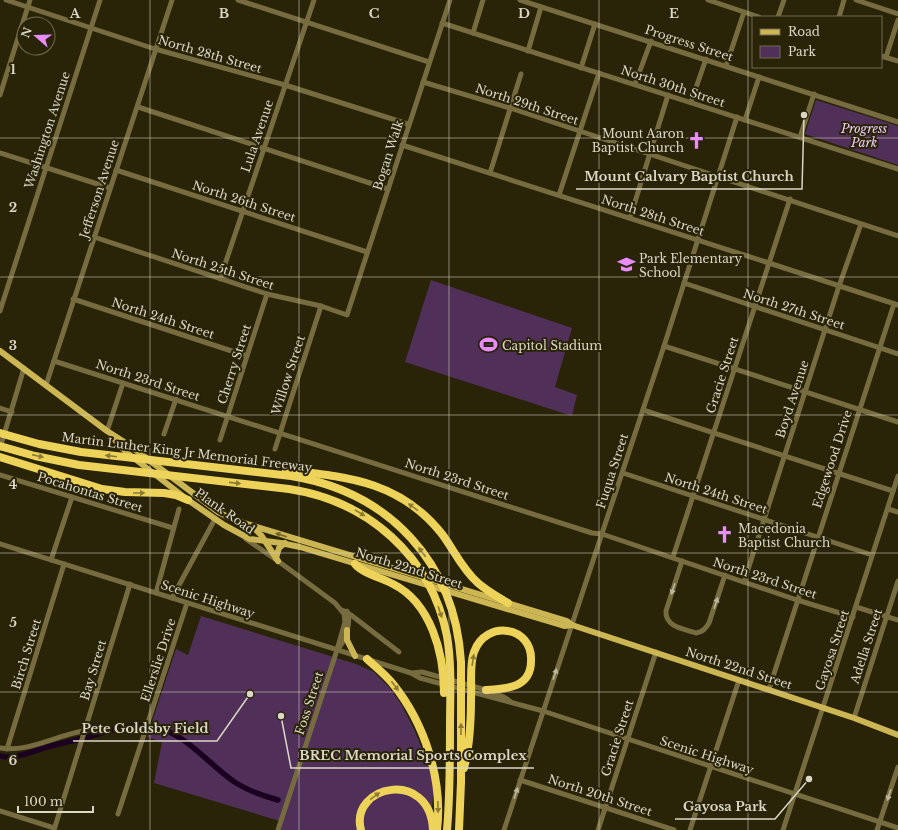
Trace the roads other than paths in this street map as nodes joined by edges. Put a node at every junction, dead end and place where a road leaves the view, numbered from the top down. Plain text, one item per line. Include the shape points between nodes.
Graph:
1 (6, 0) edge
2 (30, 0) edge
3 (100, 0) edge
4 (172, 0) edge
5 (238, 0) edge
6 (314, 0) edge
7 (450, 0) edge
8 (483, 0) edge
9 (520, 0) edge
10 (708, 0) edge
11 (784, 0) edge
12 (844, 0) edge
13 (856, 0) edge
14 (723, 2) edge
15 (28, 7) junction
16 (541, 7) junction
17 (744, 12) junction
18 (898, 14) edge
19 (756, 16) edge
20 (778, 16) edge
21 (839, 16) edge
22 (898, 20) edge
23 (306, 22) junction
24 (442, 23) junction
25 (595, 24) junction
26 (91, 28) junction
27 (473, 33) junction
28 (651, 41) junction
29 (155, 49) junction
30 (528, 51) junction
31 (883, 57) edge
32 (706, 59) junction
33 (898, 61) edge
34 (429, 62) junction
35 (726, 66) junction
36 (581, 68) junction
37 (599, 73) junction
38 (521, 74) dead end
39 (759, 77) junction
40 (423, 82) junction
41 (635, 84) junction
42 (285, 85) junction
43 (814, 94) junction
44 (0, 95) edge
45 (668, 95) junction
46 (691, 102) junction
47 (138, 107) junction
48 (510, 108) junction
49 (737, 117) junction
50 (745, 120) junction
51 (898, 122) edge
52 (408, 124) junction
53 (580, 131) junction
54 (800, 137) junction
55 (402, 145) junction
56 (264, 148) junction
57 (0, 153) edge
58 (650, 154) junction
59 (45, 167) junction
60 (898, 169) edge
61 (116, 170) junction
62 (490, 172) junction
63 (718, 176) junction
64 (110, 188) junction
65 (388, 189) junction
66 (559, 196) junction
67 (790, 200) junction
68 (243, 211) junction
69 (630, 218) junction
70 (861, 224) junction
71 (898, 236) edge
72 (94, 237) junction
73 (698, 240) junction
74 (367, 252) junction
75 (769, 263) junction
76 (220, 279) junction
77 (684, 283) junction
78 (839, 286) junction
79 (267, 294) junction
80 (73, 299) junction
81 (896, 305) edge
82 (321, 306) junction
83 (755, 307) junction
84 (0, 311) edge
85 (347, 315) joint
86 (825, 330) junction
87 (664, 346) junction
88 (879, 348) junction
89 (0, 351) edge
90 (898, 354) edge
91 (247, 356) junction
92 (54, 361) junction
93 (24, 368) junction
94 (734, 369) junction
95 (123, 382) junction
96 (46, 385) junction
97 (805, 392) junction
98 (176, 400) junction
99 (0, 408) edge
100 (643, 410) junction
101 (859, 410) junction
102 (12, 412) junction
103 (228, 416) junction
104 (898, 422) edge
105 (107, 432) junction
106 (0, 433) edge
107 (714, 433) junction
108 (164, 434) dead end
109 (280, 434) junction
110 (220, 440) dead end
111 (0, 447) edge
112 (275, 449) dead end
113 (784, 456) junction
114 (0, 457) edge
115 (229, 469) junction
116 (622, 473) junction
117 (838, 473) junction
118 (0, 475) edge
119 (898, 476) edge
120 (893, 491) junction
121 (694, 496) junction
122 (72, 497) junction
123 (188, 500) junction
124 (888, 508) junction
125 (178, 509) dead end
126 (898, 512) edge
127 (215, 519) junction
128 (765, 519) junction
129 (252, 527) junction
130 (173, 528) junction
131 (239, 534) junction
132 (602, 534) junction
133 (818, 537) junction
134 (265, 541) junction
135 (0, 544) edge
136 (285, 544) junction
137 (872, 555) junction
138 (673, 558) junction
139 (277, 559) junction
140 (51, 560) junction
141 (682, 560) junction
142 (64, 564) junction
143 (355, 564) junction
144 (725, 575) junction
145 (898, 581) edge
146 (744, 582) junction
147 (130, 584) junction
148 (156, 593) junction
149 (172, 598) junction
150 (797, 600) junction
151 (187, 603) junction
152 (335, 603) junction
153 (508, 603) junction
154 (856, 607) junction
155 (339, 608) junction
156 (348, 614) junction
157 (886, 616) junction
158 (853, 617) junction
159 (898, 620) edge
160 (572, 625) junction
161 (347, 630) junction
162 (337, 650) junction
163 (399, 652) dead end
164 (656, 652) junction
165 (356, 656) junction
166 (367, 660) junction
167 (411, 673) junction
168 (739, 680) junction
169 (769, 689) junction
170 (486, 693) junction
171 (823, 708) junction
172 (542, 711) junction
173 (854, 718) junction
174 (84, 733) junction
175 (898, 735) edge
176 (627, 740) junction
177 (0, 748) edge
178 (7, 749) junction
179 (450, 750) junction
180 (711, 767) junction
181 (898, 767) edge
182 (520, 780) junction
183 (461, 782) junction
184 (795, 794) junction
185 (605, 807) junction
186 (0, 811) edge
187 (118, 814) dead end
188 (880, 822) junction
189 (898, 828) edge
190 (54, 829) edge
191 (278, 829) edge
192 (285, 830) edge
193 (360, 830) edge
194 (433, 830) edge
195 (437, 830) edge
196 (447, 830) edge
197 (458, 830) edge
198 (504, 830) edge
199 (598, 830) edge
200 (674, 830) edge
201 (690, 830) edge
202 (783, 830) edge
203 (877, 830) edge

1 - 15 street, North 28th Street
2 - 15 street
3 - 26 street, Washington Avenue
4 - 29 street, Jefferson Avenue
5 - 23 street
6 - 23 street, Lula Avenue
7 - 24 street, Bogan Walk
8 - 27 street
9 - 16 street, Progress Street
10 - 14 street
11 - 20 street
12 - 21 street
13 - 18 street
14 - 17 street
15 - 26 street, North 28th Street
15 - 44 street
16 - 25 street, Progress Street
16 - 30 street
17 - 19 street
17 - 35 street
22 - 31 street
23 - 34 street
23 - 42 street, Lula Avenue
24 - 27 street, North 30th Street
24 - 34 street, Bogan Walk
25 - 28 street, Progress Street
25 - 36 street
26 - 29 street, North 28th Street
26 - 59 street, Washington Avenue
27 - 30 street, North 30th Street
28 - 32 street, Progress Street
28 - 41 street
29 - 42 street, North 28th Street
29 - 47 street, Jefferson Avenue
30 - 36 street, North 30th Street
31 - 33 street
32 - 35 street, Progress Street
32 - 46 street
34 - 40 street, Bogan Walk
35 - 39 street, Progress Street
36 - 37 street, North 30th Street
37 - 41 street, North 30th Street
37 - 53 street
38 - 48 street
39 - 43 street, Progress Street
39 - 50 street
40 - 48 street, North 29th Street
40 - 52 street, Bogan Walk
41 - 45 street, North 30th Street
42 - 52 street, North 28th Street
42 - 56 street, Lula Avenue
43 - 51 street, Progress Street
43 - 54 street
45 - 46 street, North 30th Street
45 - 58 street
46 - 49 street, North 30th Street
47 - 56 street
47 - 61 street, Jefferson Avenue
48 - 53 street, North 29th Street
48 - 62 street
49 - 50 street, North 30th Street
49 - 63 street, Fuqua Street
50 - 54 street, North 30th Street
52 - 55 street, Bogan Walk
53 - 58 street, North 29th Street
53 - 66 street
54 - 60 street, North 30th Street
55 - 62 street, North 28th Street
55 - 65 street, Bogan Walk
56 - 65 street
56 - 68 street, Lula Avenue
57 - 59 street
58 - 63 street, North 29th Street
58 - 69 street
59 - 64 street
59 - 84 street, Washington Avenue
61 - 64 street, Jefferson Avenue
61 - 68 street, North 26th Street
62 - 66 street, North 28th Street
63 - 67 street, North 29th Street
63 - 73 street, Fuqua Street
64 - 72 street, Jefferson Avenue
65 - 74 street, Bogan Walk
66 - 69 street, North 28th Street
67 - 70 street, North 29th Street
67 - 75 street, Gracie Street
68 - 74 street, North 26th Street
68 - 76 street, Lula Avenue
69 - 73 street, North 28th Street
70 - 71 street, North 29th Street
70 - 78 street, Boyd Avenue
72 - 76 street, North 25th Street
72 - 80 street, Jefferson Avenue
73 - 75 street, North 28th Street
73 - 77 street, Fuqua Street
74 - 85 street, Bogan Walk
75 - 78 street, North 28th Street
75 - 83 street, Gracie Street
76 - 79 street, North 25th Street
77 - 83 street, North 27th Street
77 - 87 street, Fuqua Street
78 - 81 street, North 28th Street
78 - 86 street, Boyd Avenue
79 - 82 street, North 25th Street
79 - 91 street, Cherry Street
80 - 91 street, North 24th Street
80 - 92 street, Jefferson Avenue
81 - 88 street, Edgewood Drive
82 - 85 street, North 25th Street
82 - 109 street, Willow Street
83 - 86 street, North 27th Street
83 - 94 street, Gracie Street
86 - 88 street, North 27th Street
86 - 97 street, Boyd Avenue
87 - 94 street
87 - 100 street, Fuqua Street
88 - 90 street, North 27th Street
88 - 101 street, Edgewood Drive
89 - 93 main road, Plank Road
91 - 103 street, Cherry Street
92 - 95 street, North 23rd Street
92 - 96 street, Jefferson Avenue
93 - 96 main road, Plank Road
93 - 102 street
94 - 97 street
94 - 107 street, Gracie Street
95 - 98 street, North 23rd Street
95 - 105 street
96 - 105 main road, Plank Road
97 - 101 street
97 - 113 street, Boyd Avenue
98 - 103 street, North 23rd Street
98 - 108 street
99 - 102 street
100 - 107 street
100 - 116 street, Fuqua Street
101 - 104 street
101 - 117 street, Edgewood Drive
102 - 111 street
103 - 109 street, North 23rd Street
103 - 110 street, Cherry Street
105 - 123 main road, Plank Road via 126,452
105 - 129 main road, Plank Road via 129,444 225,516
115 -> 106 highway, Martin Luther King Jr Memorial Freeway via 81,452
107 - 113 street
107 - 121 street, Gracie Street
109 - 112 street, Willow Street
109 - 132 street, North 23rd Street via 592,533
111 -> 179 highway, Martin Luther King Jr Memorial Freeway via 79,465 289,489 320,495 342,503 366,517 386,531 414,561 439,607 449,654
113 - 117 street
113 - 128 street, Boyd Avenue
114 -> 123 highway via 110,490 164,493
153 -> 115 highway via 473,579 448,542 428,519 389,492 364,482 338,476 272,468
183 -> 115 highway, Martin Luther King Jr Memorial Freeway via 460,646 448,599 428,560 410,537 387,516 351,494 308,479
116 - 121 street, North 24th Street
116 - 132 street, Fuqua Street
117 - 120 street
117 - 133 street, Edgewood Drive
118 - 122 street, Pocahontas Street
119 - 120 street, Gayosa Street
120 - 124 street, Gayosa Street
121 - 128 street, North 24th Street
121 - 138 street, Gracie Street
122 - 130 street, Pocahontas Street
122 - 140 street
123 - 127 main road, Plank Road
124 - 126 street
124 - 137 street, Gayosa Street
125 - 130 street
127 - 131 main road, Plank Road
127 - 149 street
128 - 133 street, North 24th Street
128 - 146 street, Boyd Avenue
129 - 134 main road
153 -> 129 main road, North 22nd Street
130 - 148 street
131 - 134 main road, North 22nd Street
131 - 139 street, Plank Road
132 - 138 street, North 23rd Street
132 - 160 street, Fuqua Street
133 - 137 street, North 24th Street
133 - 150 street, Edgewood Drive
134 - 136 main road, North 22nd Street
134 - 139 main road
135 - 140 street, Scenic Highway
136 - 139 main road via 279,548
136 - 143 main road, North 22nd Street
137 - 154 street, Gayosa Street
138 - 141 street, North 23rd Street
139 - 152 street, Plank Road
140 - 142 street, Scenic Highway
141 - 144 street, North 23rd Street
141 -> 144 street via 666,617 672,624 696,633 709,623
142 - 147 street, Scenic Highway
142 - 178 street, Birch Street
143 - 160 main road, North 22nd Street via 561,625
143 - 179 highway via 404,591 424,613 438,648 443,669 444,704
144 - 146 street, North 23rd Street
145 - 157 street, Adella Street
146 - 150 street, North 23rd Street
147 - 148 street, Scenic Highway
147 - 174 street, Bay Street
148 - 149 street, Scenic Highway
149 - 151 street, Scenic Highway
150 - 158 street, North 23rd Street
150 - 169 street, Edgewood Drive
151 - 162 street, Scenic Highway
151 - 187 street, Ellerslie Drive
152 - 155 street, Plank Road
152 - 156 street, Plank Road via 341,605
153 - 160 main road, North 22nd Street via 567,621
154 - 157 street
154 - 158 street, Gayosa Street
155 - 156 street, Plank Road
155 - 162 street, Plank Road via 345,618
156 - 161 street
156 - 163 street, Plank Road
157 - 159 street
157 - 173 street, Adella Street
158 - 171 street, Gayosa Street
160 - 164 main road, North 22nd Street
172 -> 160 street, Fuqua Street
161 - 162 street
161 - 165 main road via 347,640
162 - 165 street, Scenic Highway
162 - 191 street, Foss Street
164 - 168 main road, North 22nd Street
164 - 176 street, Gracie Street
165 - 166 street, Scenic Highway
166 - 167 street, Scenic Highway
166 -> 195 highway via 398,690 425,741 438,789
167 - 170 street, Scenic Highway via 420,678
167 - 170 street, Scenic Highway via 428,673
168 - 169 main road, North 22nd Street
168 - 180 street
169 - 171 main road, North 22nd Street
170 - 172 street, Scenic Highway
183 -> 170 highway via 469,748 474,651 479,642 491,633 505,630 524,640 531,656 531,668 527,676 512,688
171 - 173 main road, North 22nd Street
171 - 184 street, Gayosa Street
172 - 176 street, Scenic Highway
172 - 182 street, Fuqua Street
173 - 175 main road, North 22nd Street
174 - 178 street via 18,749
174 - 190 street, Bay Street
176 - 180 street, Scenic Highway
176 - 185 street, Gracie Street
177 - 178 street
179 - 196 highway, Martin Luther King Jr Memorial Freeway
180 - 184 street, Scenic Highway
180 - 201 street
181 -> 188 street
182 - 185 street, North 20th Street
198 -> 182 street, Fuqua Street
183 - 197 highway, Martin Luther King Jr Memorial Freeway
184 - 188 street, Scenic Highway
184 - 202 street, Gayosa Street
185 - 199 street, Gracie Street
185 - 200 street, North 20th Street
186 - 190 street
188 - 189 street, Scenic Highway
188 - 203 street
191 - 192 street
193 -> 194 highway via 365,806 374,796 385,790 399,789 411,792 425,803

